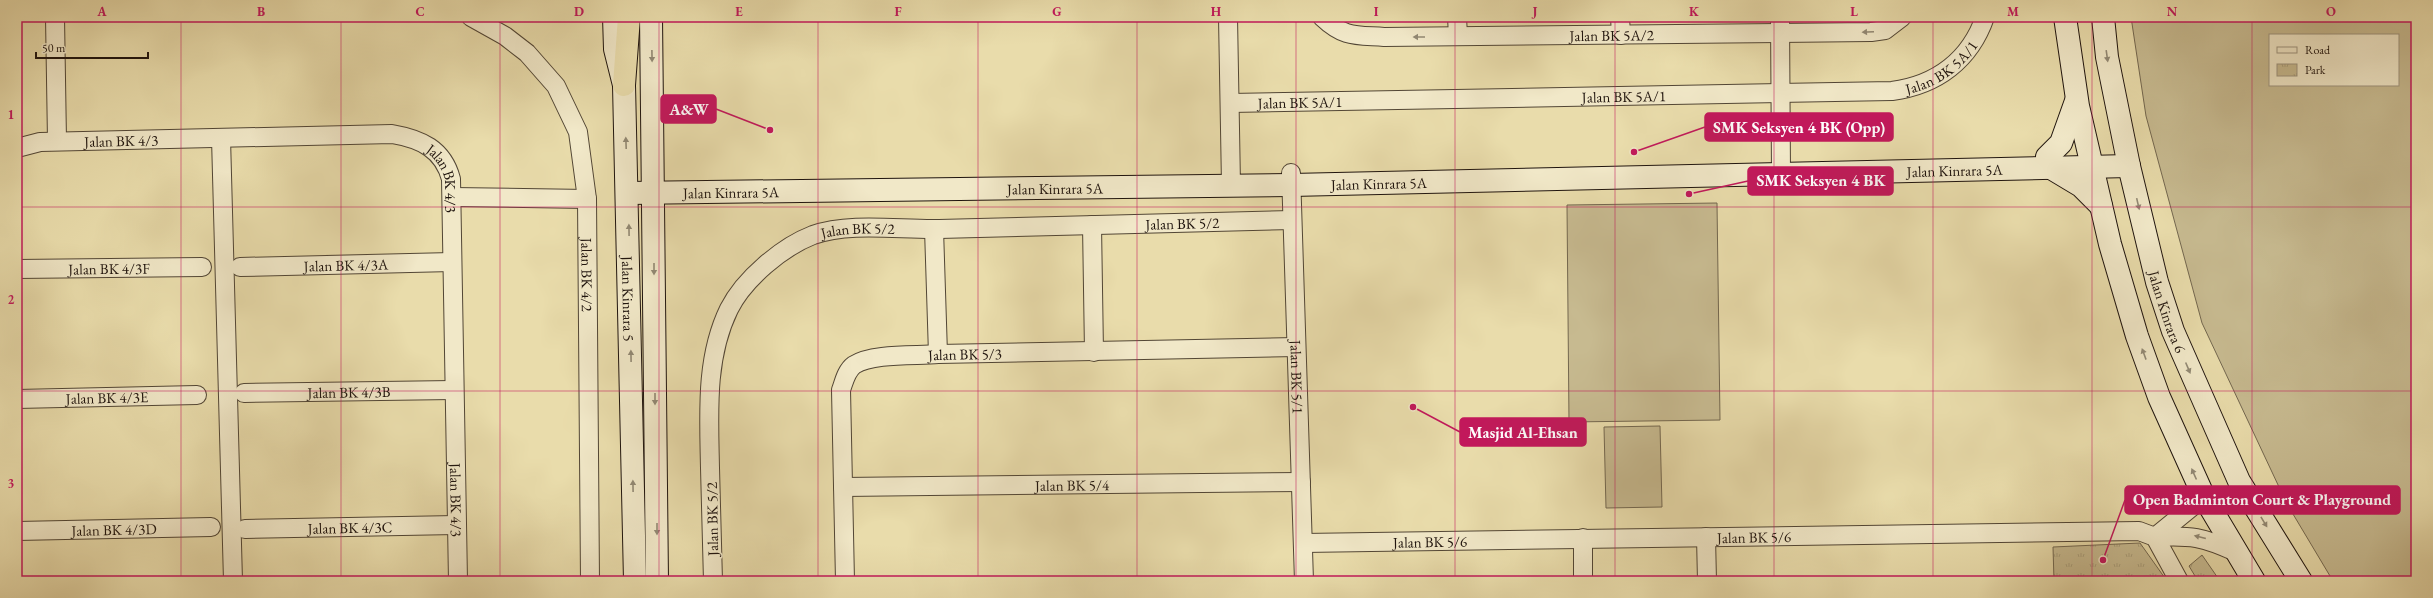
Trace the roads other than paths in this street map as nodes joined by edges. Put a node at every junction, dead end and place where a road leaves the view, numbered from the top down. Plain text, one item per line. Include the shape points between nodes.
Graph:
1 (55, 17) edge
2 (471, 17) edge
3 (614, 17) edge
4 (629, 17) edge
5 (651, 17) edge
6 (1228, 17) edge
7 (1322, 17) edge
8 (1457, 17) edge
9 (1620, 17) edge
10 (1902, 17) edge
11 (1985, 17) edge
12 (2065, 17) edge
13 (2103, 17) edge
14 (1780, 26) edge
15 (1621, 35) junction
16 (1458, 36) junction
17 (624, 85) junction
18 (1779, 93) junction
19 (2076, 98) junction
20 (1230, 103) junction
21 (221, 138) junction
22 (57, 141) junction
23 (17, 148) edge
24 (653, 152) junction
25 (2128, 160) junction
26 (2049, 162) junction
27 (2091, 162) junction
28 (1780, 168) junction
29 (1231, 179) junction
30 (1291, 179) junction
31 (628, 187) junction
32 (654, 187) junction
33 (690, 187) junction
34 (452, 197) junction
35 (587, 199) junction
36 (2102, 206) junction
37 (1292, 220) junction
38 (1092, 225) junction
39 (934, 229) junction
40 (654, 230) junction
41 (452, 262) junction
42 (202, 267) dead end
43 (240, 267) dead end
44 (17, 269) edge
45 (1296, 347) junction
46 (1094, 352) junction
47 (938, 354) junction
48 (453, 390) junction
49 (244, 393) dead end
50 (197, 395) dead end
51 (17, 399) edge
52 (1301, 482) junction
53 (843, 487) junction
54 (2204, 497) junction
55 (456, 525) junction
56 (211, 527) dead end
57 (245, 529) dead end
58 (17, 531) edge
59 (1706, 536) junction
60 (2155, 537) junction
61 (1583, 538) junction
62 (1303, 543) junction
63 (2236, 552) junction
64 (233, 581) edge
65 (458, 581) edge
66 (590, 581) edge
67 (635, 581) edge
68 (657, 581) edge
69 (713, 581) edge
70 (845, 581) edge
71 (1304, 581) edge
72 (1583, 581) edge
73 (1707, 581) edge
74 (2178, 581) edge
75 (2254, 581) edge
76 (2301, 581) edge

1 - 22 street
2 - 35 street, Jalan BK 4/2 via 499,32 527,53 556,86 578,132
3 - 17 main road, Jalan Kinrara 5 via 615,49
4 - 17 highway
5 -> 24 main road, Jalan Kinrara 5
6 - 20 street
16 -> 7 street, Jalan BK 5A/2 via 1347,35 1335,29
8 - 16 street
9 - 15 street
10 -> 14 street, Jalan BK 5A/2 via 1885,30
11 - 18 street, Jalan BK 5A/1 via 1970,49 1959,61 1930,82 1910,89 1892,91
12 - 19 main road
13 -> 25 main road, Jalan Kinrara 6 via 2107,57
14 - 15 street, Jalan BK 5A/2
14 - 18 street
15 - 16 street, Jalan BK 5A/2
31 -> 17 main road, Jalan Kinrara 5
18 - 20 street, Jalan BK 5A/1
18 - 28 street
19 - 26 main road via 2061,143
19 - 27 main road
20 - 29 street
21 - 22 street, Jalan BK 4/3
21 - 34 street, Jalan BK 4/3 via 392,134 410,137 425,143 438,153 448,167
21 - 64 street
22 - 23 street, Jalan BK 4/3
24 - 32 main road, Jalan Kinrara 5
24 - 33 main road via 660,166
25 - 27 main road, Jalan Kinrara 5A
25 -> 76 main road, Jalan Kinrara 6 via 2157,282 2186,363 2239,482
26 - 27 main road, Jalan Kinrara 5A
26 - 28 main road, Jalan Kinrara 5A
26 - 36 main road
27 - 36 main road
28 - 30 main road, Jalan Kinrara 5A
29 - 30 main road, Jalan Kinrara 5A
29 - 33 main road, Jalan Kinrara 5A
30 - 37 street, Jalan BK 5/1
31 - 32 main road, Jalan Kinrara 5A
67 -> 31 main road, Jalan Kinrara 5
32 - 33 main road, Jalan Kinrara 5A
32 - 40 main road, Jalan Kinrara 5
33 - 40 main road
34 - 35 street
34 - 41 street, Jalan BK 4/3
35 - 66 street, Jalan BK 4/2
54 -> 36 main road via 2159,396 2137,336
37 - 38 street, Jalan BK 5/2
37 - 45 street, Jalan BK 5/1
38 - 39 street, Jalan BK 5/2
38 - 46 street
39 - 47 street
39 - 69 street, Jalan BK 5/2 via 841,229 814,235 774,258 741,291 730,308 713,353 709,403
40 -> 68 main road, Jalan Kinrara 5
41 - 43 street, Jalan BK 4/3A
41 - 48 street, Jalan BK 4/3
42 - 44 street, Jalan BK 4/3F
45 - 46 street, Jalan BK 5/3
45 - 52 street, Jalan BK 5/1
46 - 47 street, Jalan BK 5/3
47 - 53 street, Jalan BK 5/3 via 866,360 853,366 845,376 841,397
48 - 49 street, Jalan BK 4/3B
48 - 55 street, Jalan BK 4/3
50 - 51 street, Jalan BK 4/3E
52 - 53 street, Jalan BK 5/4
52 - 62 street, Jalan BK 5/1
53 - 70 street, Jalan BK 5/3
54 - 60 street
54 - 63 main road
55 - 57 street, Jalan BK 4/3C
55 - 65 street, Jalan BK 4/3
56 - 58 street, Jalan BK 4/3D
59 - 60 street, Jalan BK 5/6 via 2139,531
59 - 61 street, Jalan BK 5/6
59 - 73 street
63 -> 60 street, Jalan BK 5/6 via 2212,540 2193,536
60 - 74 street
61 - 62 street, Jalan BK 5/6
61 - 72 street
62 - 71 street, Jalan BK 5/1
63 - 75 main road

